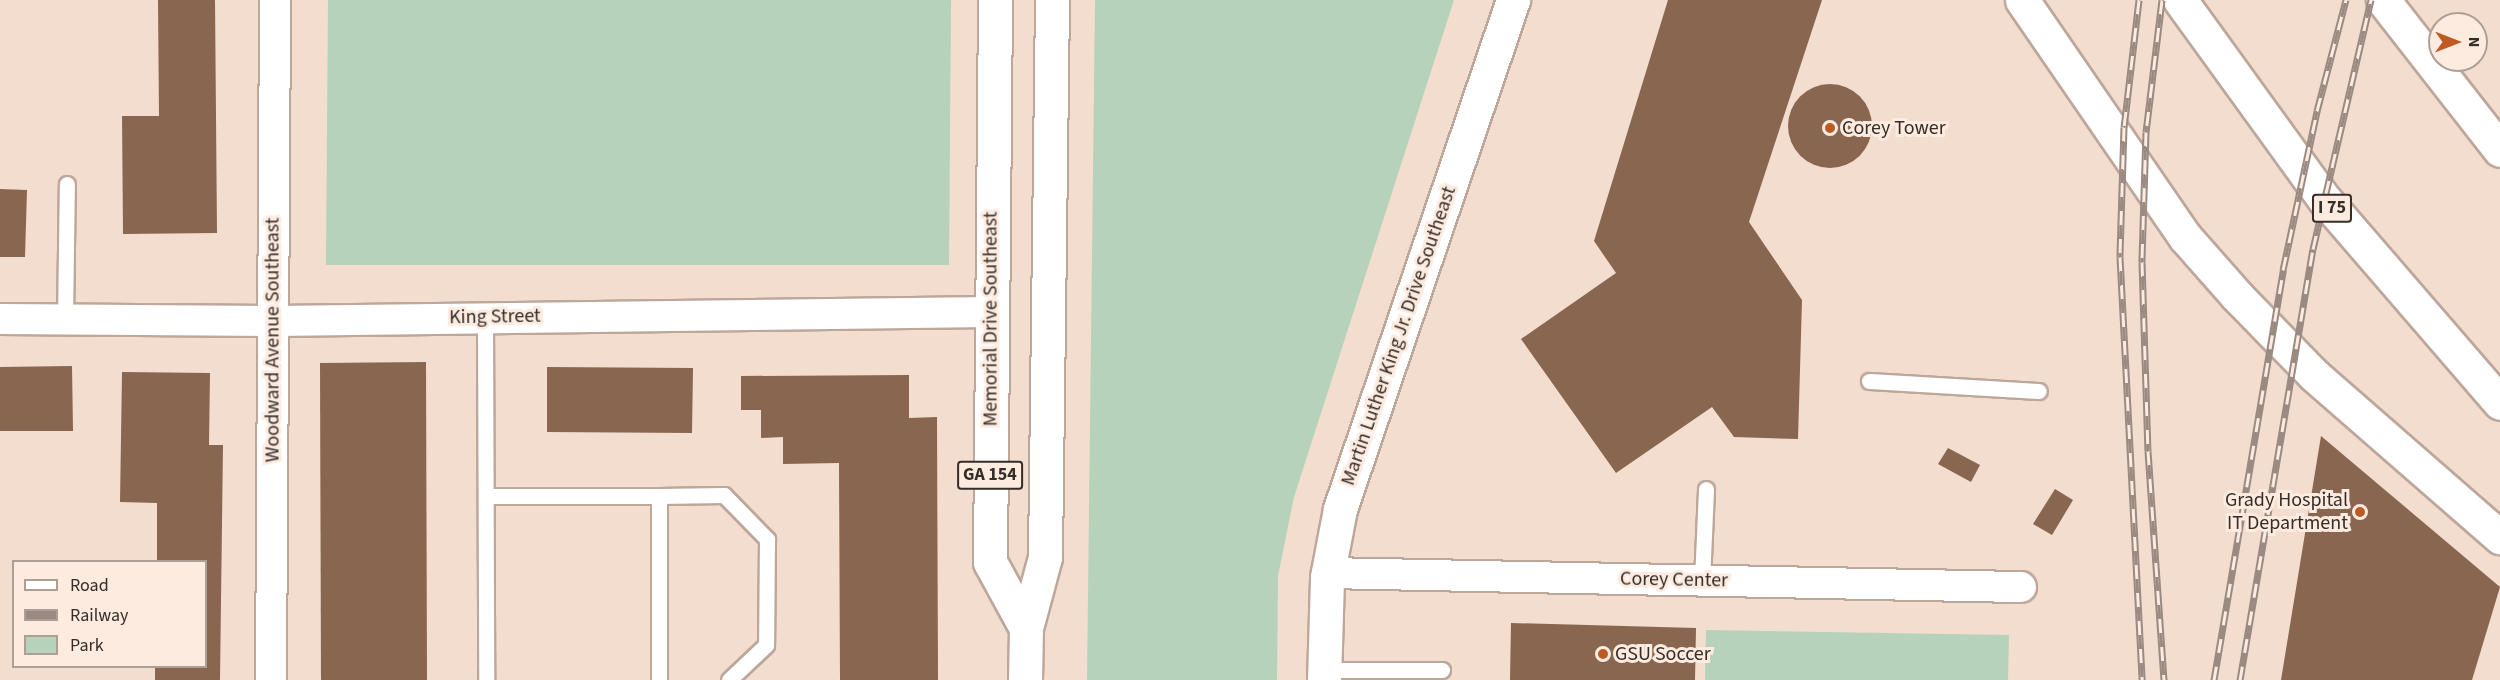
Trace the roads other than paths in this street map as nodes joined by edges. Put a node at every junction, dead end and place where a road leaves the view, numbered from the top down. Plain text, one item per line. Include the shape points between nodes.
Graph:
1 (275, 0) edge
2 (995, 0) edge
3 (1052, 0) edge
4 (1513, 0) edge
5 (2022, 0) edge
6 (2180, 0) edge
7 (2383, 0) edge
8 (2500, 150) edge
9 (67, 184) dead end
10 (990, 312) junction
11 (485, 317) junction
12 (0, 319) edge
13 (65, 319) junction
14 (273, 321) junction
15 (1869, 381) dead end
16 (2039, 391) dead end
17 (2500, 403) edge
18 (1706, 489) dead end
19 (486, 496) junction
20 (659, 496) junction
21 (2500, 537) edge
22 (1327, 573) junction
23 (1702, 581) junction
24 (2021, 587) dead end
25 (1026, 628) junction
26 (1442, 670) dead end
27 (1324, 675) edge
28 (271, 680) edge
29 (486, 680) edge
30 (659, 680) edge
31 (729, 680) edge
32 (1025, 680) edge

1 - 14 street, Woodward Avenue Southeast
2 - 10 main road, Memorial Drive Southeast / GA 154
3 - 25 main road, Memorial Drive Southeast / GA 154 via 1045,557
4 - 22 main road, Martin Luther King Jr. Drive Southeast via 1340,509
5 - 21 main road via 2185,237 2255,316 2391,445
6 - 17 main road, I 75 via 2325,200
7 - 8 main road
9 - 13 lane
10 - 11 street, King Street
10 - 25 main road, Memorial Drive Southeast / GA 154 via 990,562
11 - 14 street, King Street
11 - 19 lane
12 - 13 street, King Street
13 - 14 street, King Street
14 - 28 street, Woodward Avenue Southeast
15 - 16 lane
18 - 23 lane
19 - 20 lane
19 - 29 lane
20 - 30 lane
20 - 31 lane via 724,495 767,539 766,645
22 - 23 street, Corey Center
22 - 27 main road, Martin Luther King Jr. Drive Southeast
23 - 24 street, Corey Center
25 - 32 main road, Memorial Drive Southeast / GA 154
26 - 27 lane

